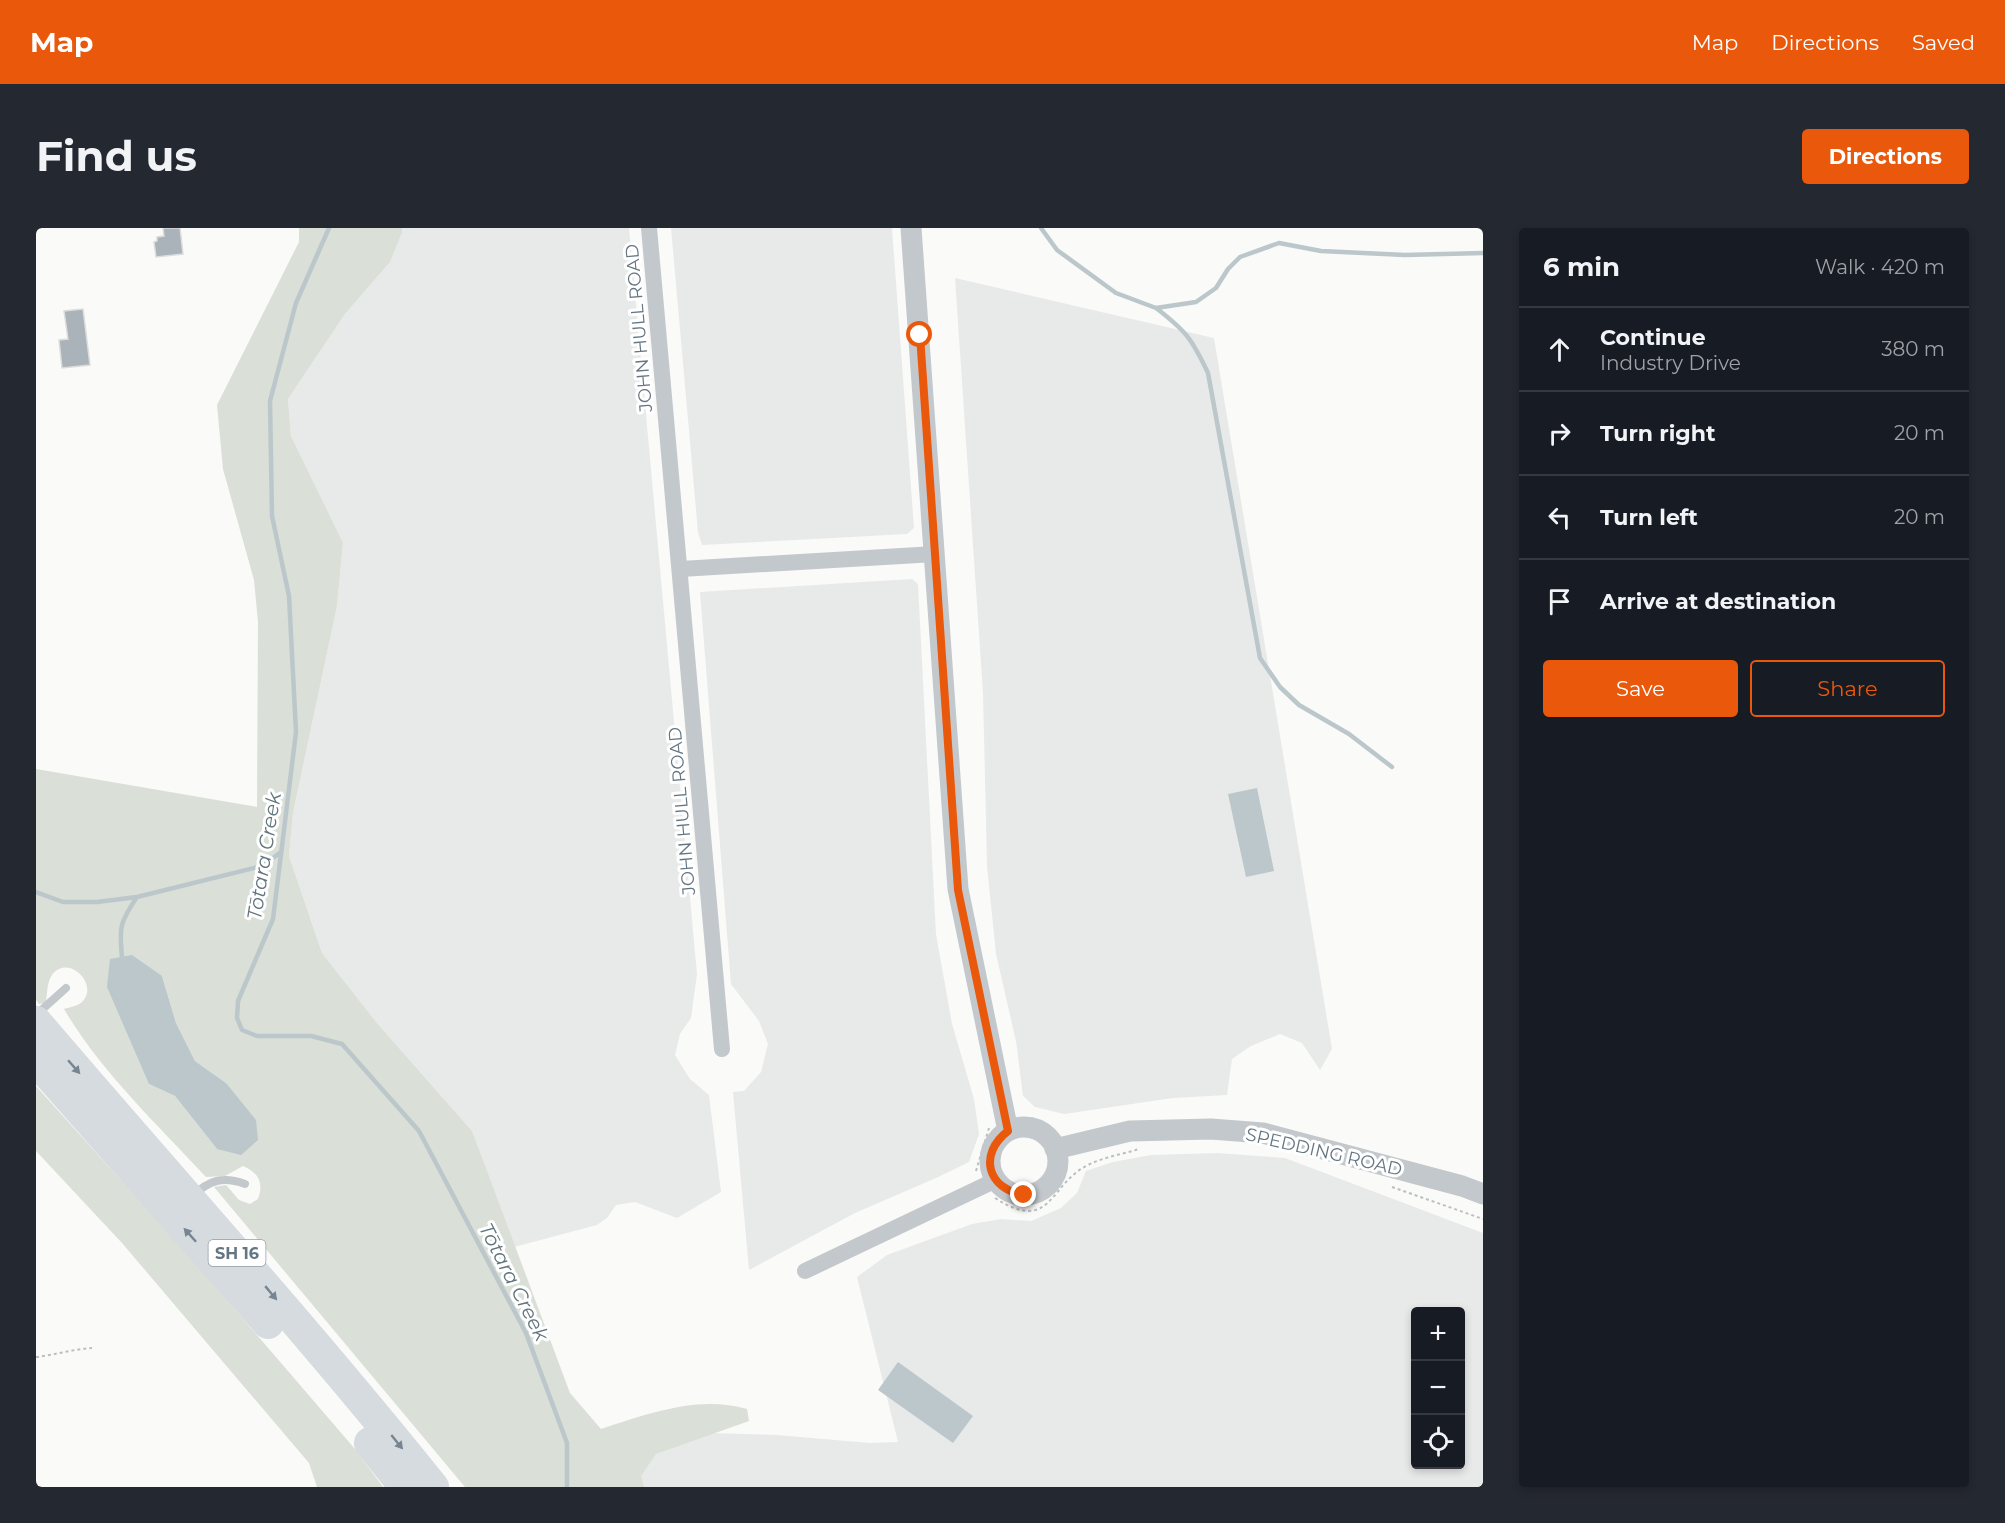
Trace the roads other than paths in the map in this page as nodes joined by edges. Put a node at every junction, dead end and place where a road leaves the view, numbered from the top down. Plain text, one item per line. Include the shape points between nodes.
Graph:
1 (650, 228) edge
2 (911, 228) edge
3 (935, 554) junction
4 (681, 568) junction
5 (66, 988) dead end
6 (36, 1015) edge
7 (36, 1022) edge
8 (722, 1049) dead end
9 (36, 1060) edge
10 (998, 1129) junction
11 (1055, 1149) junction
12 (245, 1184) dead end
13 (988, 1185) junction
14 (1483, 1194) edge
15 (190, 1198) junction
16 (805, 1271) dead end
17 (405, 1487) edge
18 (433, 1487) edge

1 - 4 street, JOHN HULL ROAD
2 - 3 street
3 - 4 street
3 - 10 street via 958,890
4 - 8 street, JOHN HULL ROAD
5 - 6 lane
7 -> 15 highway, SH 16
17 -> 9 highway, SH 16 via 351,1419
10 - 11 street via 1030,1128 1050,1139
10 - 13 street
11 - 13 street via 1058,1159 1052,1180 1035,1193 1024,1195
11 - 14 street, SPEDDING ROAD via 1130,1131 1211,1129 1263,1133
12 - 15 lane via 229,1180 206,1184
13 - 16 street
15 -> 18 highway, SH 16

